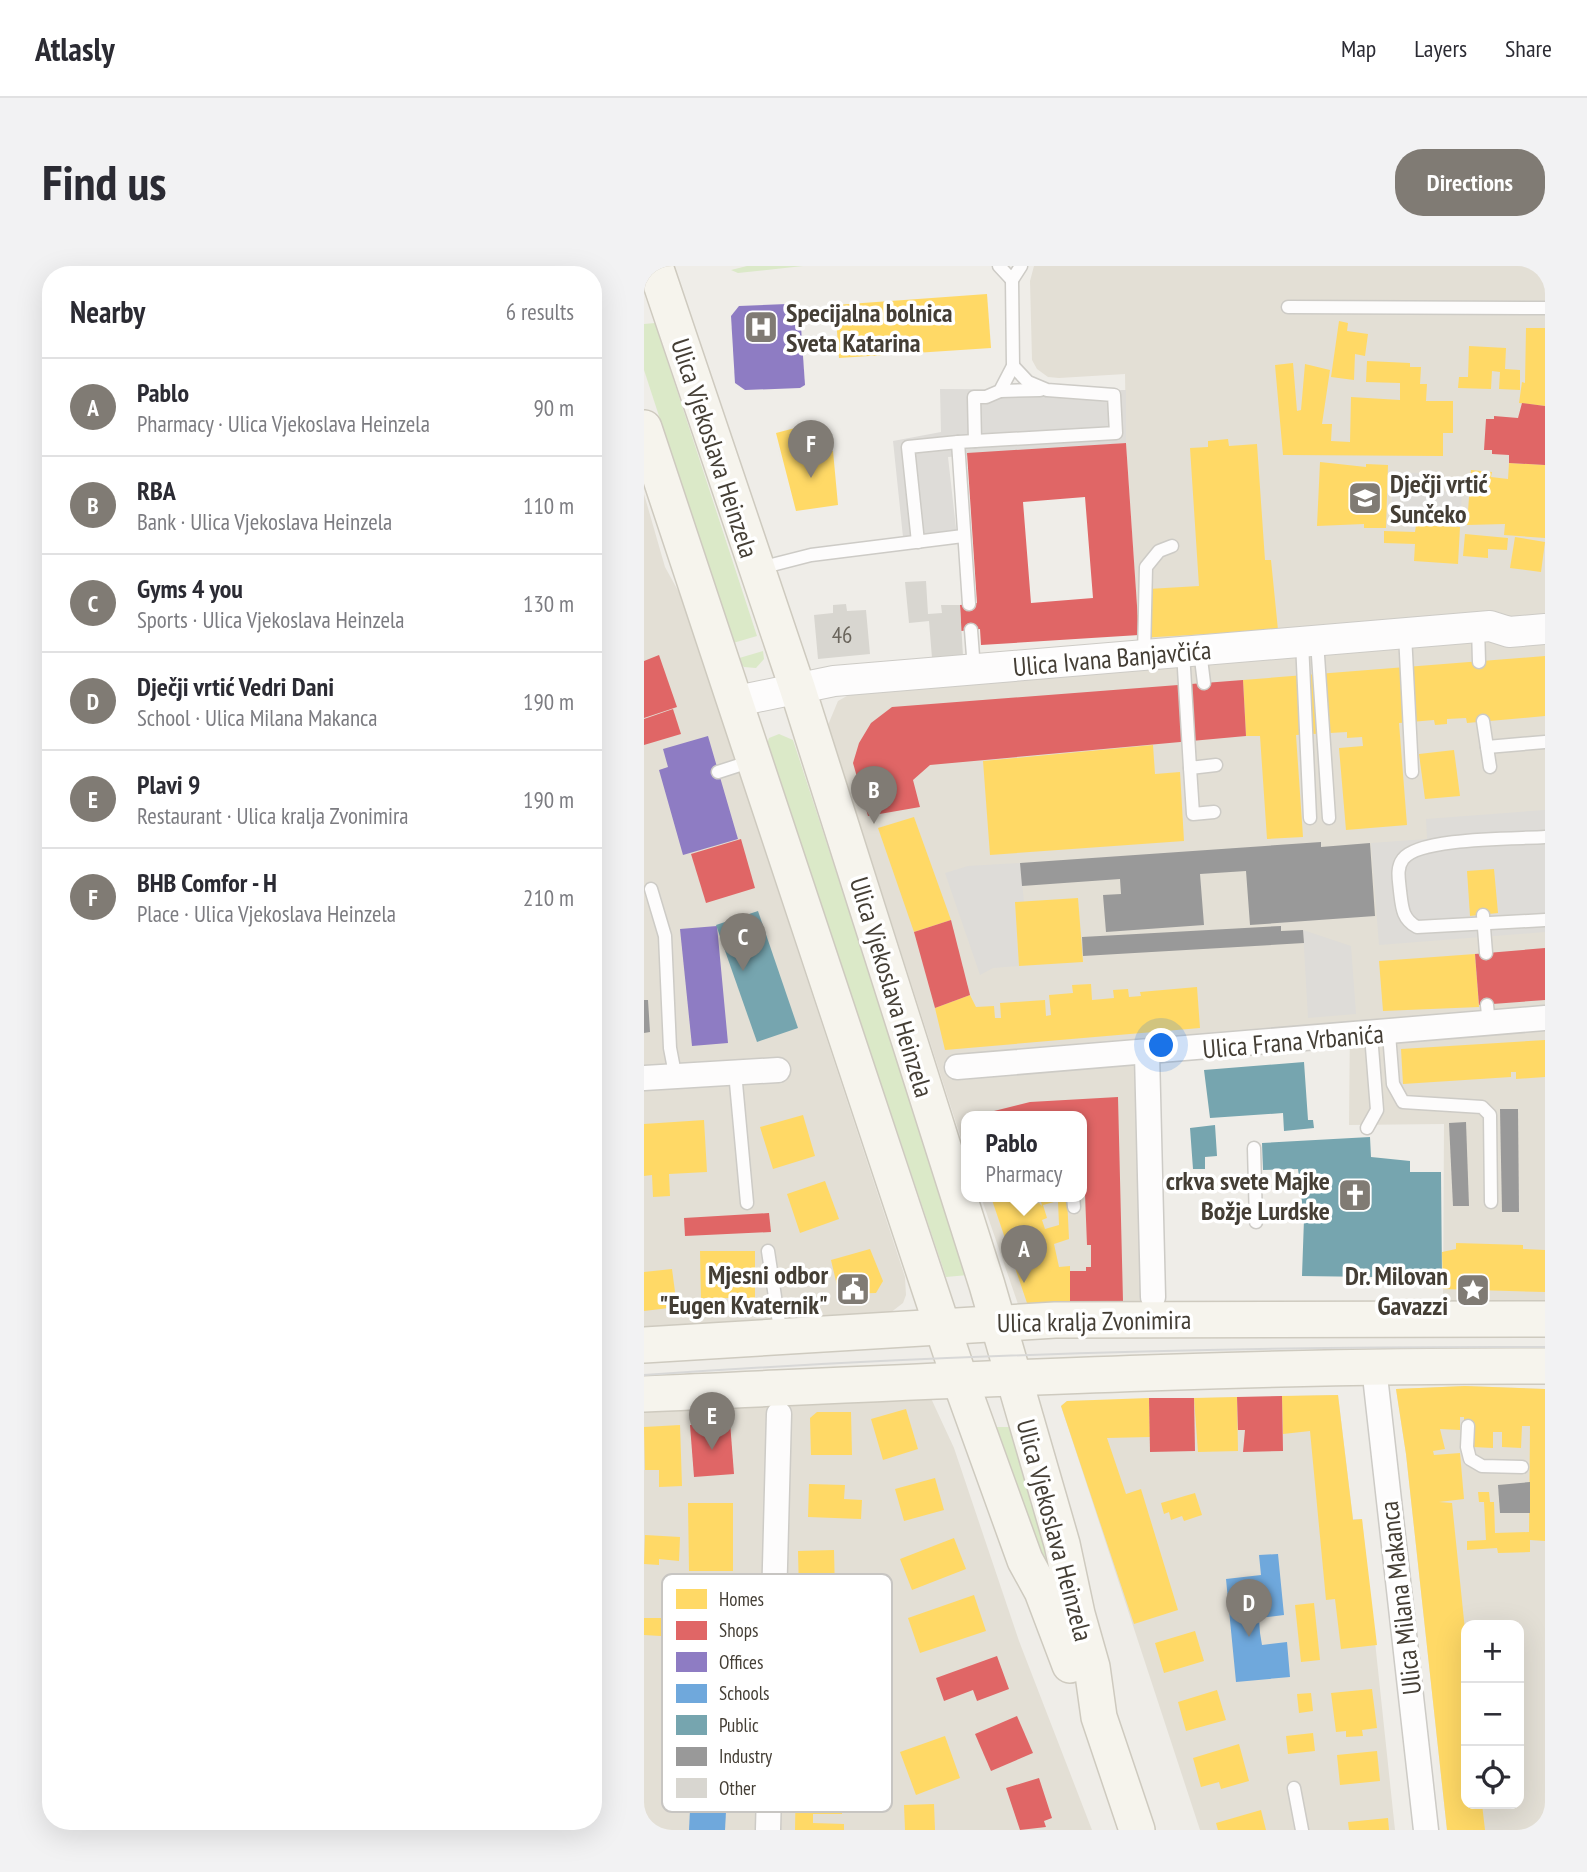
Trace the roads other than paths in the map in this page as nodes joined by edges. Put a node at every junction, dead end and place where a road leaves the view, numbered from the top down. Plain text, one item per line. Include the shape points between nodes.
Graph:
1 (655, 266) edge
2 (999, 266) edge
3 (1020, 266) edge
4 (1012, 280) junction
5 (1288, 307) dead end
6 (1545, 308) edge
7 (1013, 366) junction
8 (1047, 390) junction
9 (1000, 391) junction
10 (975, 441) junction
11 (958, 442) junction
12 (647, 446) edge
13 (963, 536) junction
14 (918, 542) junction
15 (1172, 546) dead end
16 (755, 569) junction
17 (969, 604) dead end
18 (1545, 612) edge
19 (1484, 626) junction
20 (1545, 629) edge
21 (971, 630) dead end
22 (1405, 633) junction
23 (1310, 641) junction
24 (1192, 651) junction
25 (1144, 655) junction
26 (1479, 662) dead end
27 (974, 670) junction
28 (1204, 683) dead end
29 (797, 687) junction
30 (737, 701) junction
31 (1483, 721) dead end
32 (1545, 743) edge
33 (1487, 747) junction
34 (756, 760) junction
35 (1216, 765) dead end
36 (1490, 767) dead end
37 (1190, 768) junction
38 (718, 772) dead end
39 (1412, 772) dead end
40 (1214, 812) dead end
41 (1310, 818) dead end
42 (1329, 818) dead end
43 (1545, 837) edge
44 (651, 888) dead end
45 (1484, 920) junction
46 (1545, 920) edge
47 (1486, 953) dead end
48 (1545, 1018) edge
49 (1380, 1034) junction
50 (1147, 1054) junction
51 (957, 1068) dead end
52 (778, 1070) dead end
53 (735, 1072) junction
54 (675, 1074) junction
55 (644, 1078) edge
56 (1367, 1128) dead end
57 (1254, 1148) dead end
58 (957, 1161) edge
59 (967, 1202) edge
60 (1491, 1202) dead end
61 (747, 1203) dead end
62 (1255, 1222) dead end
63 (768, 1251) dead end
64 (1153, 1297) dead end
65 (1545, 1319) edge
66 (998, 1322) junction
67 (943, 1327) junction
68 (781, 1336) junction
69 (644, 1345) edge
70 (1545, 1366) edge
71 (1374, 1367) junction
72 (1012, 1378) junction
73 (960, 1380) junction
74 (644, 1394) edge
75 (779, 1414) dead end
76 (1468, 1426) dead end
77 (1522, 1467) dead end
78 (775, 1574) edge
79 (1099, 1717) junction
80 (1294, 1788) dead end
81 (768, 1812) edge
82 (768, 1830) edge
83 (1137, 1830) edge
84 (1302, 1830) edge
85 (1426, 1830) edge

1 - 16 main road, Ulica Vjekoslava Heinzela
2 - 4 lane
3 - 4 lane
4 - 7 lane
5 - 6 lane
7 - 8 lane via 1028,382
7 - 9 lane
8 - 9 lane
8 - 10 lane via 1114,395 1116,433
9 - 10 lane via 974,397
10 - 11 lane
11 - 13 lane
11 - 14 lane via 908,447
12 - 30 main road, Ulica Vjekoslava Heinzela
13 - 14 lane
13 - 17 lane
14 - 16 lane via 804,556
15 - 25 lane via 1158,551 1146,567
16 - 29 main road, Ulica Vjekoslava Heinzela
18 - 19 street, Ulica Ivana Banjavčića
19 - 20 street, Ulica Ivana Banjavčića via 1509,632
19 - 22 street, Ulica Ivana Banjavčića
19 - 26 lane
21 - 27 lane
22 - 23 street, Ulica Ivana Banjavčića
22 - 39 lane
23 - 24 street, Ulica Ivana Banjavčića
23 - 41 lane
23 - 42 lane
24 - 25 street, Ulica Ivana Banjavčića
24 - 28 lane
24 - 37 lane
25 - 27 street, Ulica Ivana Banjavčića
27 - 29 street, Ulica Ivana Banjavčića
29 - 30 street, Ulica Ivana Banjavčića
29 - 58 main road, Ulica Vjekoslava Heinzela
30 - 34 main road, Ulica Vjekoslava Heinzela
31 - 33 lane
32 - 33 lane
33 - 36 lane
34 - 38 lane
34 - 67 main road, Ulica Vjekoslava Heinzela
35 - 37 lane
37 - 40 lane via 1193,814
43 - 45 lane via 1429,846 1401,861 1402,912 1410,923 1426,929
44 - 54 lane via 665,936
45 - 46 lane
45 - 47 lane
48 - 49 street, Ulica Frana Vrbanića via 1488,1014
49 - 50 street, Ulica Frana Vrbanića
49 - 56 lane via 1377,1110
49 - 60 lane via 1393,1084 1403,1102 1482,1107 1490,1115
50 - 51 street, Ulica Frana Vrbanića
50 - 64 street
52 - 53 street
53 - 54 street
53 - 61 lane
54 - 55 street
57 - 62 lane
59 - 66 main road, Ulica Vjekoslava Heinzela
63 - 68 lane
65 - 66 main road, Ulica kralja Zvonimira
66 - 67 main road, Ulica kralja Zvonimira
66 - 72 main road, Ulica Vjekoslava Heinzela
67 - 68 main road, Ulica kralja Zvonimira
67 - 73 main road, Ulica Vjekoslava Heinzela
68 - 69 main road, Ulica kralja Zvonimira
70 - 71 main road, Ulica kralja Zvonimira via 1469,1374
71 - 72 main road, Ulica kralja Zvonimira
71 - 85 street, Ulica Milana Makanca
72 - 73 main road, Ulica kralja Zvonimira
72 - 79 main road, Ulica Vjekoslava Heinzela via 1062,1544 1093,1667
73 - 74 main road, Ulica kralja Zvonimira
73 - 79 main road, Ulica Vjekoslava Heinzela via 1025,1560 1042,1591 1075,1678
75 - 78 street
76 - 77 lane via 1471,1459 1482,1466
79 - 83 main road, Ulica Vjekoslava Heinzela
80 - 84 lane
81 - 82 street

